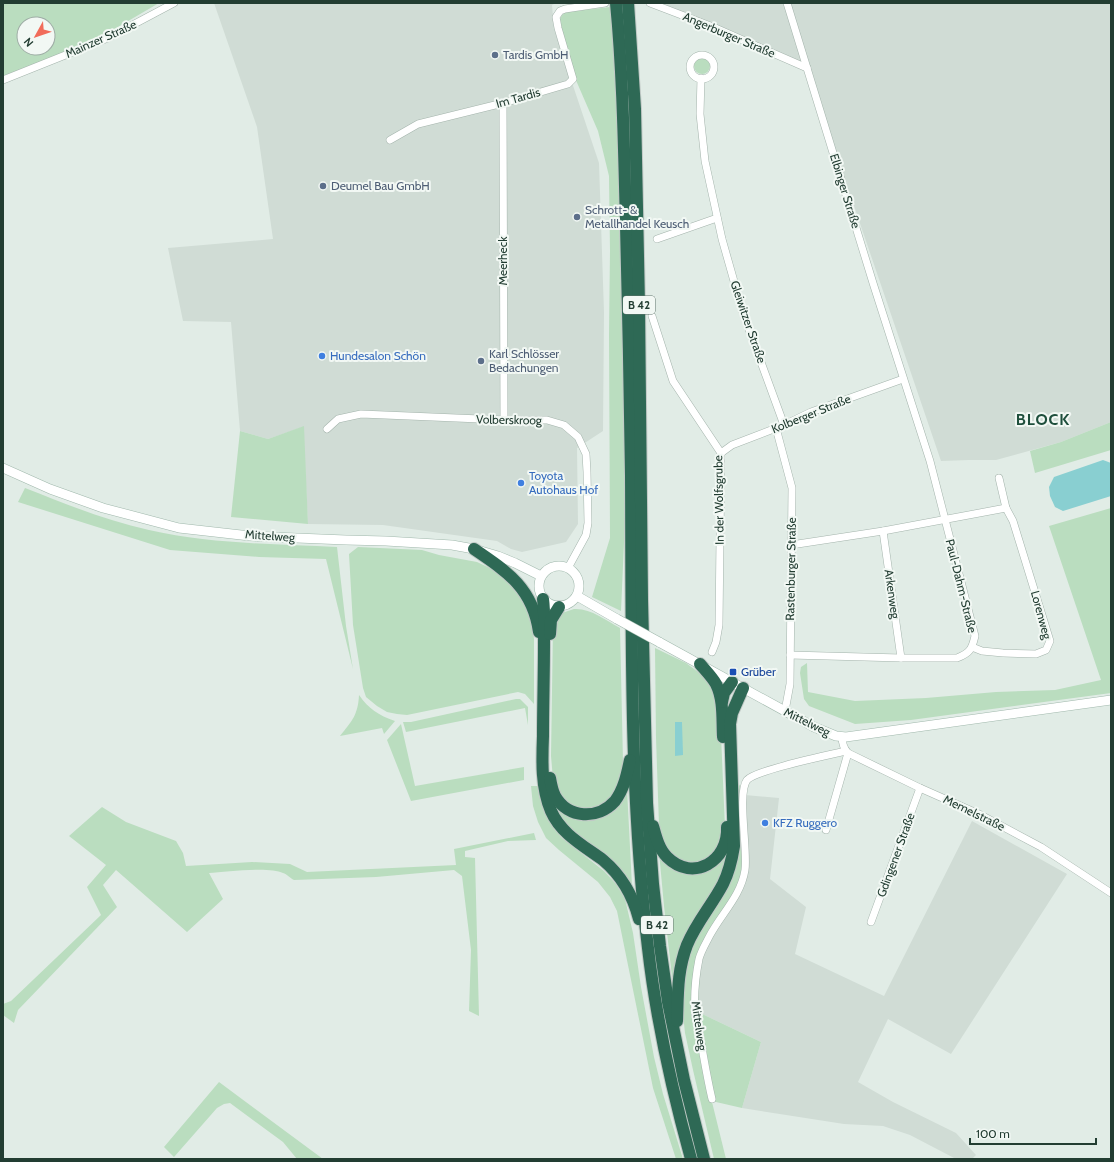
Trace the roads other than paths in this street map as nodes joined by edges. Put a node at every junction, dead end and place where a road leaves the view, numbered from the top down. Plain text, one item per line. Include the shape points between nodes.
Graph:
1 (174, 3) edge
2 (605, 3) edge
3 (616, 3) edge
4 (650, 3) edge
5 (787, 3) edge
6 (566, 6) edge
7 (628, 7) edge
8 (807, 68) junction
9 (701, 78) dead end
10 (3, 80) edge
11 (503, 103) junction
12 (390, 140) dead end
13 (717, 218) junction
14 (657, 239) dead end
15 (652, 316) dead end
16 (903, 379) junction
17 (504, 420) junction
18 (784, 425) junction
19 (776, 428) junction
20 (327, 429) dead end
21 (721, 453) junction
22 (3, 468) edge
23 (999, 478) dead end
24 (1006, 508) junction
25 (945, 519) junction
26 (883, 531) junction
27 (791, 545) junction
28 (474, 549) junction
29 (568, 568) junction
30 (541, 576) junction
31 (577, 596) junction
32 (543, 599) junction
33 (559, 606) junction
34 (972, 647) junction
35 (712, 652) dead end
36 (790, 655) junction
37 (901, 658) junction
38 (544, 659) junction
39 (700, 664) junction
40 (737, 685) junction
41 (1111, 700) edge
42 (722, 702) junction
43 (785, 711) junction
44 (842, 736) junction
45 (634, 744) junction
46 (847, 752) junction
47 (920, 788) junction
48 (647, 803) junction
49 (826, 830) dead end
50 (1111, 893) edge
51 (871, 922) dead end
52 (648, 951) junction
53 (676, 1046) junction
54 (712, 1099) dead end
55 (691, 1159) edge
56 (704, 1159) edge

1 - 10 street, Mainzer Straße via 108,38
2 - 6 street
3 - 45 highway, B 42 via 627,273
4 - 8 street, Angerburger Straße
5 - 8 street, Elbinger Straße
6 - 11 street, Im Tardis via 556,17 573,79 568,84
7 - 48 highway, B 42 via 635,117
8 - 16 street, Elbinger Straße
9 - 13 street, Gleiwitzer Straße via 700,114 705,160
11 - 12 street, Im Tardis via 418,124
11 - 17 street, Meerheck
13 - 14 street
13 - 18 street, Gleiwitzer Straße via 743,314
15 - 21 street, In der Wolfsgrube via 673,381
16 - 18 street, Kolberger Straße via 811,412
16 - 25 street, Elbinger Straße via 930,461
17 - 20 street, Volberskroog via 361,414 338,419
17 - 29 street, Volberskroog via 547,420 564,425 578,437 586,454 588,523 586,535
18 - 19 street, Kolberger Straße
19 - 21 street, Kolberger Straße
19 - 27 street, Rastenburger Straße via 792,488
21 - 35 street, In der Wolfsgrube via 719,625
22 - 28 main road, Mittelweg via 50,489 103,508 179,528 250,536 402,542
23 - 24 street, Lorenweg
24 - 25 street
24 - 34 street, Lorenweg via 1013,521 1050,641 1046,650 1036,654 989,652
25 - 26 street
25 - 34 street, Paul-Dahm-Straße via 975,636
26 - 27 street
26 - 37 street, Arkenweg
27 - 36 street, Rastenburger Straße
28 - 30 main road, Mittelweg via 498,556
28 - 38 highway via 510,575 530,600 536,616
29 - 30 main road via 555,566
29 - 31 main road via 579,580
30 - 32 main road via 539,587
31 - 33 main road via 569,604
31 - 39 main road, Mittelweg, bridge
32 - 33 main road via 550,605
32 - 38 highway
33 - 45 highway via 550,627 548,754 555,796 572,812 584,815 603,811 622,789
34 - 37 street, Paul-Dahm-Straße via 957,658
36 - 37 street, Paul-Dahm-Straße
36 - 43 street, Rastenburger Straße via 790,684
38 - 52 highway via 542,762 548,805 555,820 565,832 604,861 623,881 632,897
39 - 40 main road, Mittelweg
39 - 42 highway via 716,685
40 - 42 highway via 724,693
40 - 43 main road, Mittelweg
40 - 53 highway via 730,724 733,857 723,883 687,945 680,967
41 - 44 main road, Mittelweg via 888,732
42 - 48 highway via 728,832 723,850 706,866 690,868 674,863 660,847
43 - 44 main road, Mittelweg via 814,727
44 - 46 street
45 - 52 highway, B 42 via 640,872
46 - 47 street, Memelstraße
46 - 49 street
46 - 54 street, Mittelweg via 768,770 748,780 744,787 745,871 739,890 714,928 700,958 695,992 695,1014
47 - 50 street, Memelstraße via 982,815 1042,847
47 - 51 street, Gdingener Straße
48 - 53 highway, B 42 via 660,946
52 - 55 highway, B 42 via 665,1049
53 - 56 highway, B 42

